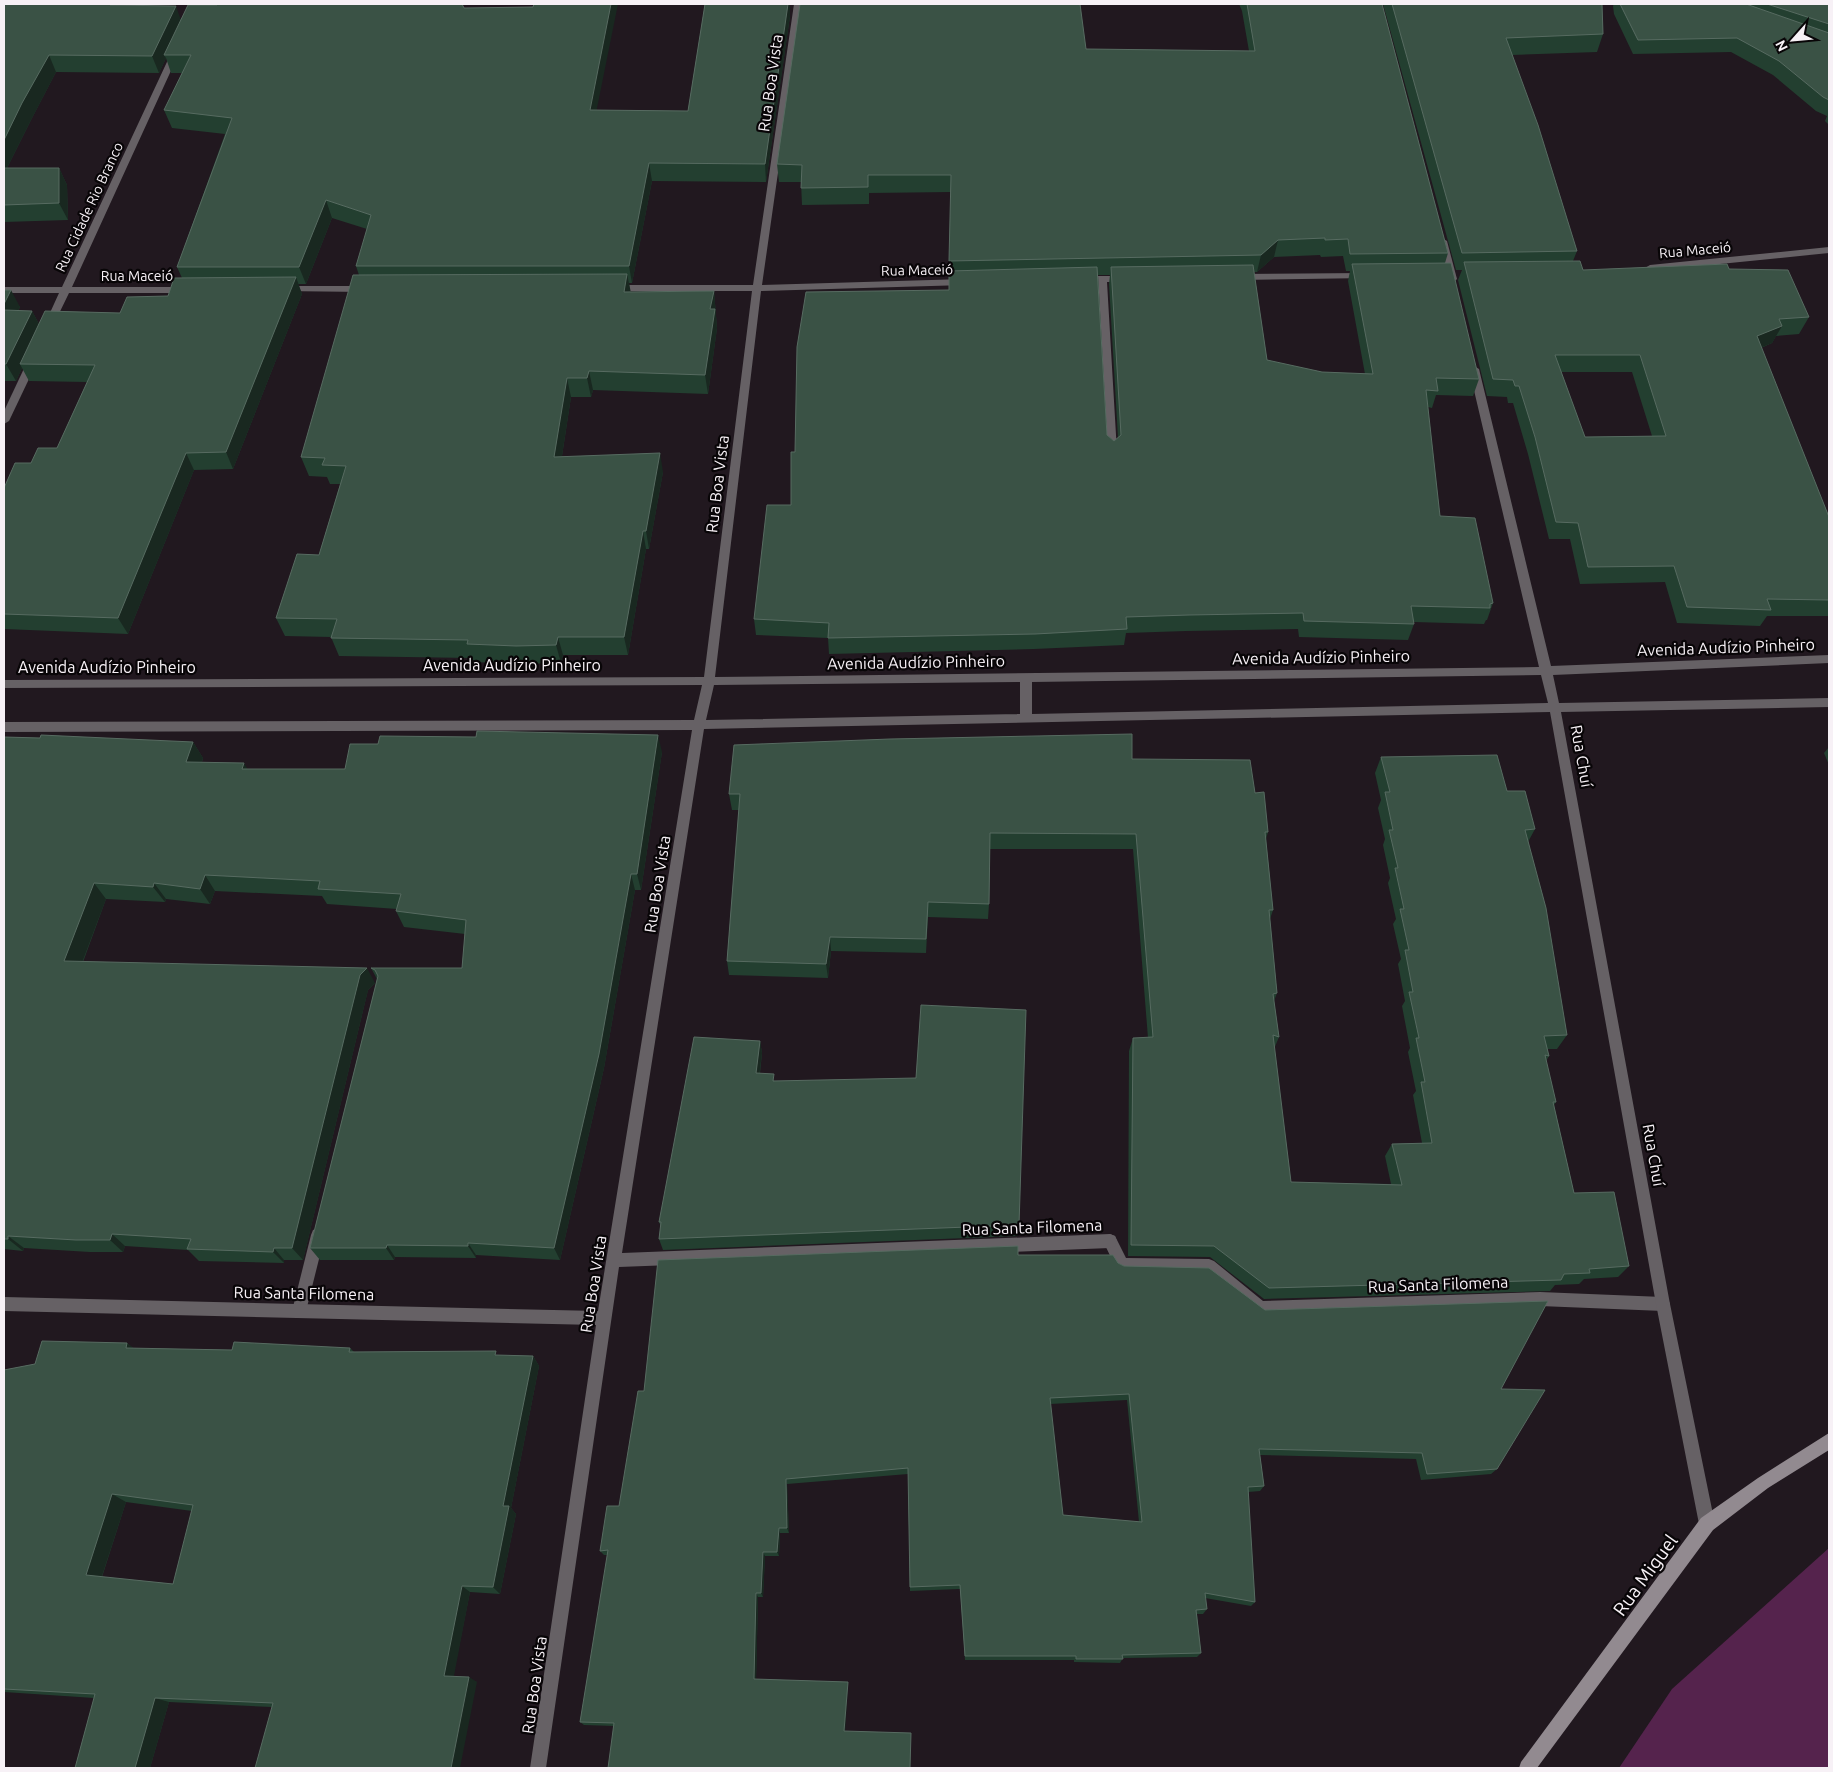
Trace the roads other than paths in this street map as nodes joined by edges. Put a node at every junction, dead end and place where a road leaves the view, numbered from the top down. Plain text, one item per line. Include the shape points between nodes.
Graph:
1 (798, 4) edge
2 (181, 40) edge
3 (1439, 228) edge
4 (1829, 250) edge
5 (1636, 269) edge
6 (1371, 276) edge
7 (1232, 278) edge
8 (1452, 278) edge
9 (1102, 279) junction
10 (1132, 279) edge
11 (1072, 280) edge
12 (974, 282) edge
13 (599, 288) edge
14 (757, 288) junction
15 (273, 289) edge
16 (372, 289) edge
17 (4, 290) edge
18 (66, 290) junction
19 (194, 290) edge
20 (45, 334) edge
21 (37, 351) edge
22 (1472, 362) edge
23 (4, 421) edge
24 (1112, 452) edge
25 (1829, 659) edge
26 (1546, 671) junction
27 (1026, 677) junction
28 (709, 681) junction
29 (4, 684) edge
30 (1829, 702) edge
31 (1555, 709) junction
32 (1026, 718) junction
33 (699, 725) junction
34 (4, 727) edge
35 (320, 1223) edge
36 (614, 1260) junction
37 (4, 1304) edge
38 (1663, 1304) junction
39 (299, 1311) junction
40 (604, 1318) junction
41 (1829, 1441) edge
42 (1707, 1524) junction
43 (538, 1768) edge
44 (1527, 1768) edge

1 - 14 street, Rua Boa Vista
2 - 18 street, Rua Cidade Rio Branco
3 - 8 street
4 - 5 street, Rua Maceió
6 - 7 street
9 - 10 street
9 - 11 street
9 - 24 street
12 - 14 street, Rua Maceió
13 - 14 street, Rua Maceió
14 - 28 street, Rua Boa Vista
15 - 16 street
17 - 18 street, Rua Maceió
18 - 19 street, Rua Maceió
18 - 20 street, Rua Cidade Rio Branco
21 - 23 street
22 - 26 street, Rua Chuí
25 - 26 street, Avenida Audízio Pinheiro
26 - 27 street, Avenida Audízio Pinheiro
26 - 31 street, Rua Chuí
27 - 28 street, Avenida Audízio Pinheiro
27 - 32 street
28 - 29 street, Avenida Audízio Pinheiro
28 - 33 street, Rua Boa Vista
30 - 31 street
31 - 32 street
31 - 38 street, Rua Chuí
32 - 33 street
33 - 34 street
33 - 36 street, Rua Boa Vista
35 - 39 street
36 - 38 street, Rua Santa Filomena via 1110,1241 1122,1266 1208,1266 1262,1308 1540,1299
36 - 40 street, Rua Boa Vista
37 - 39 street, Rua Santa Filomena
38 - 42 street, Rua Chuí
39 - 40 street, Rua Santa Filomena
40 - 43 street, Rua Boa Vista
41 - 42 main road, Rua Miguel
42 - 44 main road, Rua Miguel

